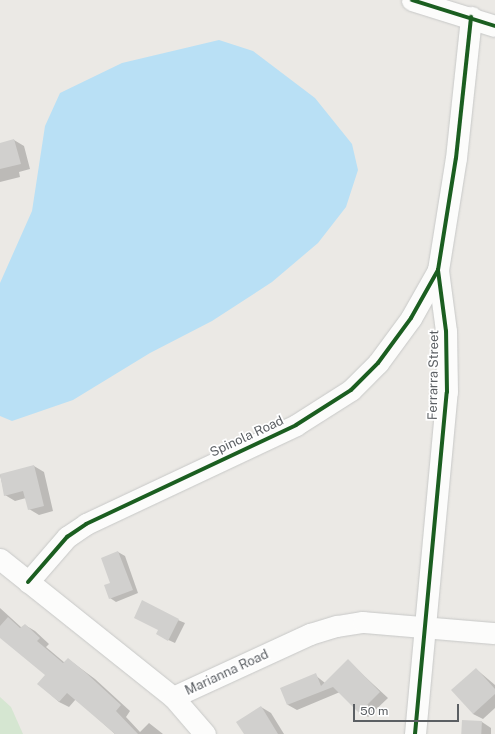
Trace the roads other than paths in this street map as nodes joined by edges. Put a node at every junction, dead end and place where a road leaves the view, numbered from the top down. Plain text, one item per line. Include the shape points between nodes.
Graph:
1 (412, 0) edge
2 (442, 0) edge
3 (471, 18) junction
4 (495, 26) edge
5 (438, 270) junction
6 (0, 559) edge
7 (28, 582) junction
8 (425, 626) junction
9 (495, 633) edge
10 (173, 697) junction
11 (205, 734) edge
12 (415, 734) edge

1 - 3 street via 429,8
2 - 3 street
3 - 4 street
3 - 5 street, Ferrarra Street via 456,158
5 - 7 street, Spinola Road via 411,318 378,363 351,390 296,425 86,524 67,537
5 - 8 street, Ferrarra Street via 446,331 447,392
6 - 7 street, Marianna Road
7 - 10 street, Marianna Road
8 - 9 street, Marianna Road
8 - 10 street, Marianna Road via 363,622 337,626 310,634
8 - 12 street, Ferrarra Street
10 - 11 street

